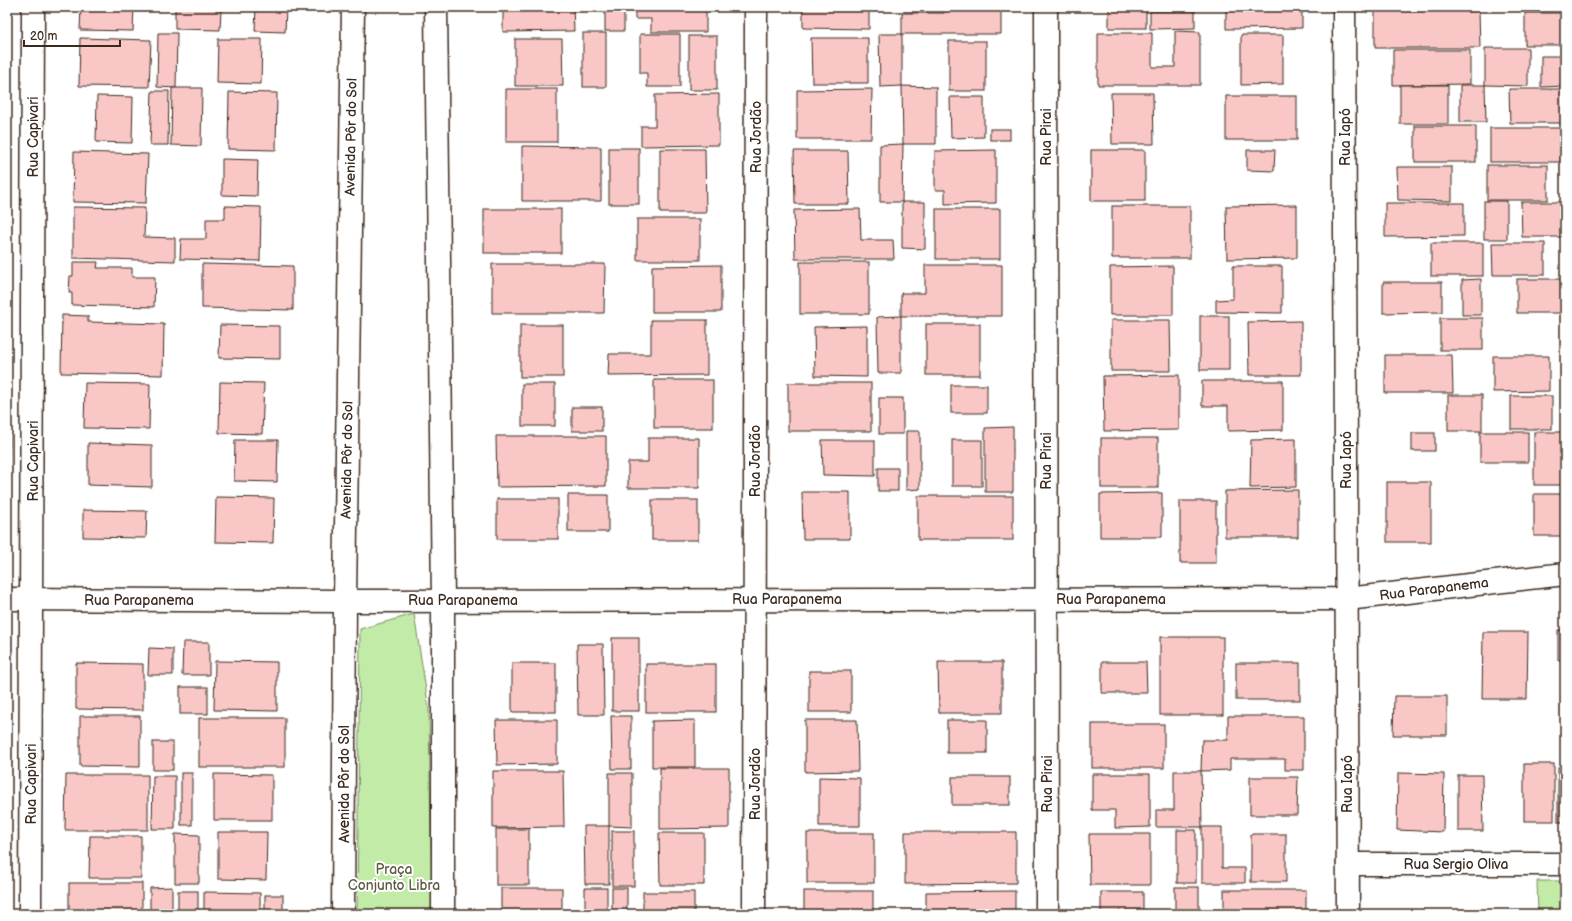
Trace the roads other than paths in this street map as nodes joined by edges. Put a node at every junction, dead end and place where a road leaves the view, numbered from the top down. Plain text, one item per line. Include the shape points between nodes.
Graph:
1 (33, 7) edge
2 (353, 7) edge
3 (436, 7) edge
4 (756, 7) edge
5 (1046, 7) edge
6 (1344, 7) edge
7 (1565, 574) edge
8 (7, 599) edge
9 (33, 599) junction
10 (755, 599) junction
11 (1347, 599) junction
12 (443, 600) junction
13 (1047, 600) junction
14 (345, 601) junction
15 (1348, 864) junction
16 (1565, 864) edge
17 (30, 914) edge
18 (343, 914) edge
19 (443, 914) edge
20 (754, 914) edge
21 (1047, 914) edge
22 (1348, 914) edge

1 - 9 street, Rua Capivari
2 - 14 street, Avenida Pôr do Sol
3 - 12 street
4 - 10 street, Rua Jordão
5 - 13 street, Rua Pirai
6 - 11 street, Rua Iapó
7 - 11 street, Rua Parapanema
8 - 9 street, Rua Parapanema
9 - 14 street, Rua Parapanema
9 - 17 street, Rua Capivari
10 - 12 street, Rua Parapanema
10 - 13 street, Rua Parapanema
10 - 20 street, Rua Jordão
11 - 13 street, Rua Parapanema
11 - 15 street, Rua Iapó
12 - 14 street, Rua Parapanema
12 - 19 street
13 - 21 street, Rua Pirai
14 - 18 street, Avenida Pôr do Sol
15 - 16 street, Rua Sergio Oliva
15 - 22 street, Rua Iapó

